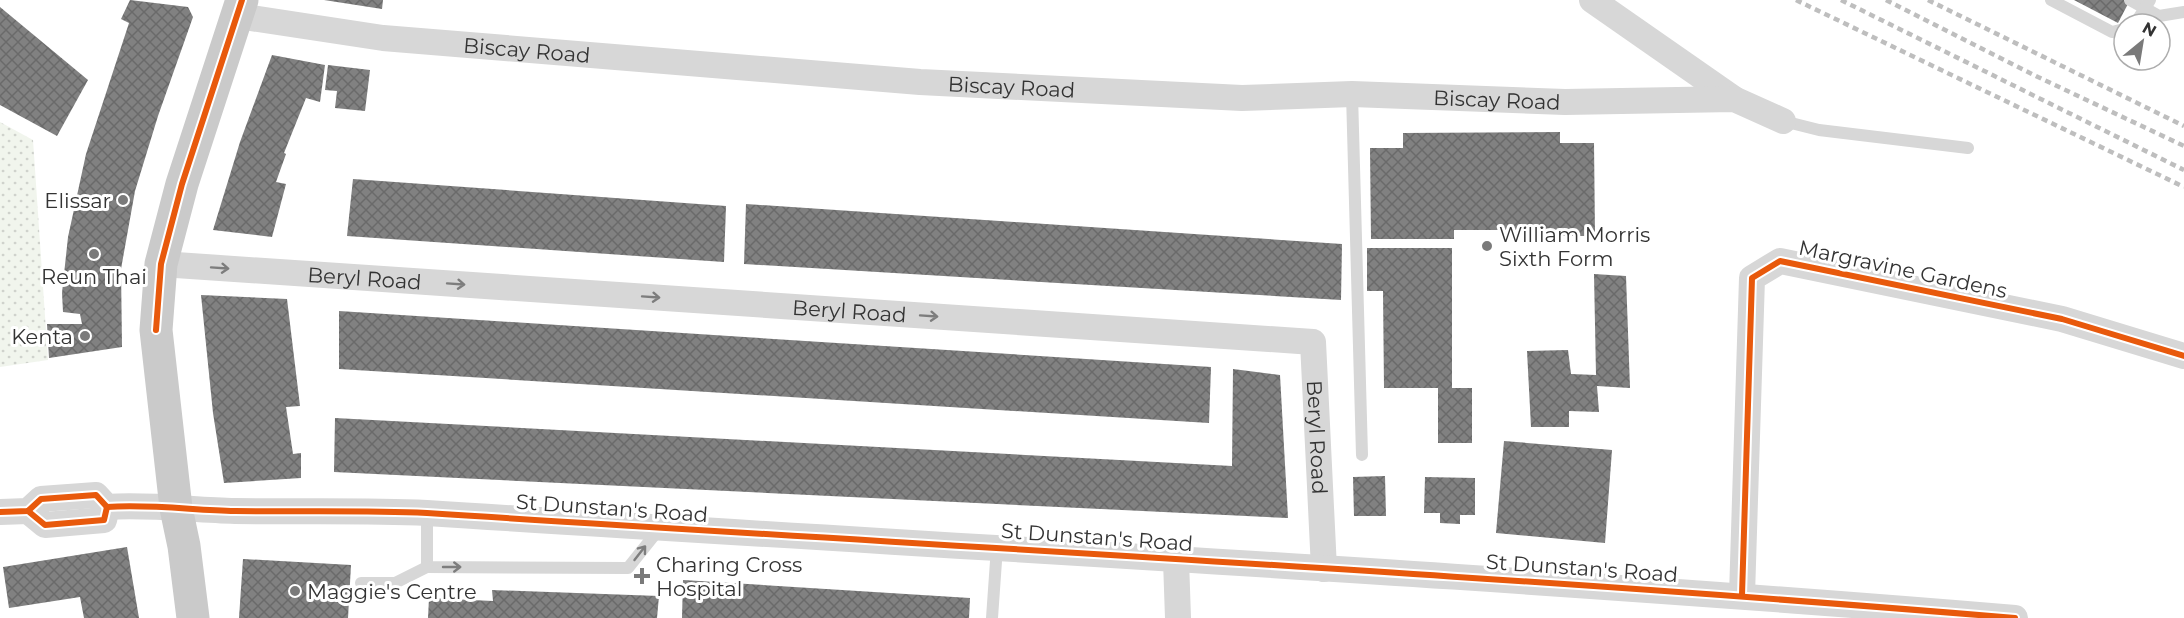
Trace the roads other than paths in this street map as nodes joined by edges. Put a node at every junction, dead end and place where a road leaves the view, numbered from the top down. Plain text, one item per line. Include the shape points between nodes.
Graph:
1 (1592, 0) edge
2 (2051, 0) edge
3 (2130, 0) edge
4 (2147, 4) edge
5 (240, 8) edge
6 (2184, 12) edge
7 (2112, 32) edge
8 (1352, 94) junction
9 (1734, 99) junction
10 (1784, 121) joint
11 (1968, 148) dead end
12 (161, 264) junction
13 (2184, 356) edge
14 (1362, 455) dead end
15 (176, 508) junction
16 (0, 512) edge
17 (427, 513) junction
18 (660, 528) junction
19 (997, 547) junction
20 (1176, 560) junction
21 (427, 567) junction
22 (1324, 568) junction
23 (361, 583) dead end
24 (1742, 595) junction
25 (193, 618) edge
26 (992, 618) edge
27 (1178, 618) edge
28 (2015, 618) edge

1 - 9 street
2 - 7 lane
3 - 4 lane
4 - 6 lane via 2159,16
5 - 8 street, Biscay Road via 383,38 920,82 1242,99
5 - 12 main road via 182,184
8 - 9 street, Biscay Road via 1565,102
8 - 14 lane
9 - 10 street, Biscay Road
10 - 11 lane via 1819,130
12 - 15 main road via 156,330
12 -> 22 street, Beryl Road via 1313,342
13 - 24 street, Margravine Gardens via 2062,319 1780,261 1752,278
15 - 16 street, St Dunstan's Road via 141,504 107,507 96,495 41,498 28,511
15 - 17 street, St Dunstan's Road
15 - 25 main road
17 - 18 street, St Dunstan's Road
17 - 21 lane
18 - 19 street, St Dunstan's Road
21 -> 18 lane via 628,568
19 - 20 street, St Dunstan's Road
19 - 26 lane
20 - 22 street, St Dunstan's Road
20 - 27 street
21 - 23 lane via 395,583
22 - 24 street, St Dunstan's Road
24 - 28 street, St Dunstan's Road

